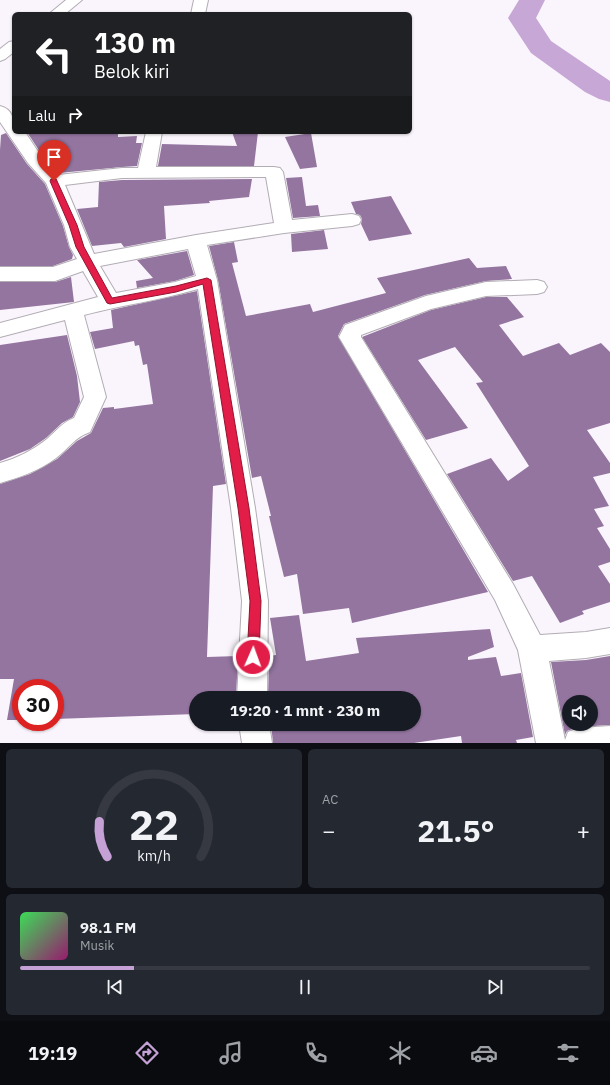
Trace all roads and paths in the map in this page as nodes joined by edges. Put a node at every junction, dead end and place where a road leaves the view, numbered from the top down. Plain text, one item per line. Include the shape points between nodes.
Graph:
1 (75, 0) edge
2 (200, 0) edge
3 (59, 12) edge
4 (198, 12) edge
5 (12, 47) edge
6 (0, 56) edge
7 (0, 111) edge
8 (12, 126) edge
9 (18, 134) edge
10 (154, 134) edge
11 (146, 172) junction
12 (54, 181) junction
13 (352, 220) dead end
14 (284, 227) junction
15 (196, 241) junction
16 (88, 262) junction
17 (0, 274) edge
18 (207, 280) junction
19 (537, 286) dead end
20 (110, 301) junction
21 (73, 311) junction
22 (0, 330) edge
23 (0, 473) edge
24 (610, 641) edge
25 (532, 649) junction
26 (252, 691) edge
27 (255, 731) edge
28 (610, 741) edge
29 (257, 743) edge
30 (551, 743) edge
31 (579, 743) edge

1 - 3 street
2 - 4 street
5 - 6 street
7 - 8 street
9 - 12 street via 34,159
10 - 11 street
11 - 12 street
11 - 14 street via 274,172
12 - 16 street
13 - 14 street
14 - 15 street
15 - 16 street
15 - 18 street
16 - 17 street via 54,274
16 - 20 street
18 - 20 street via 176,289
18 - 26 street via 244,508 255,601
19 - 25 street via 486,289 426,303 352,330 350,337 504,592
20 - 21 street
21 - 22 street
21 - 23 street via 95,397 82,426 74,427 57,446 28,465
24 - 25 street
25 - 30 street
27 - 29 street
28 - 31 street

